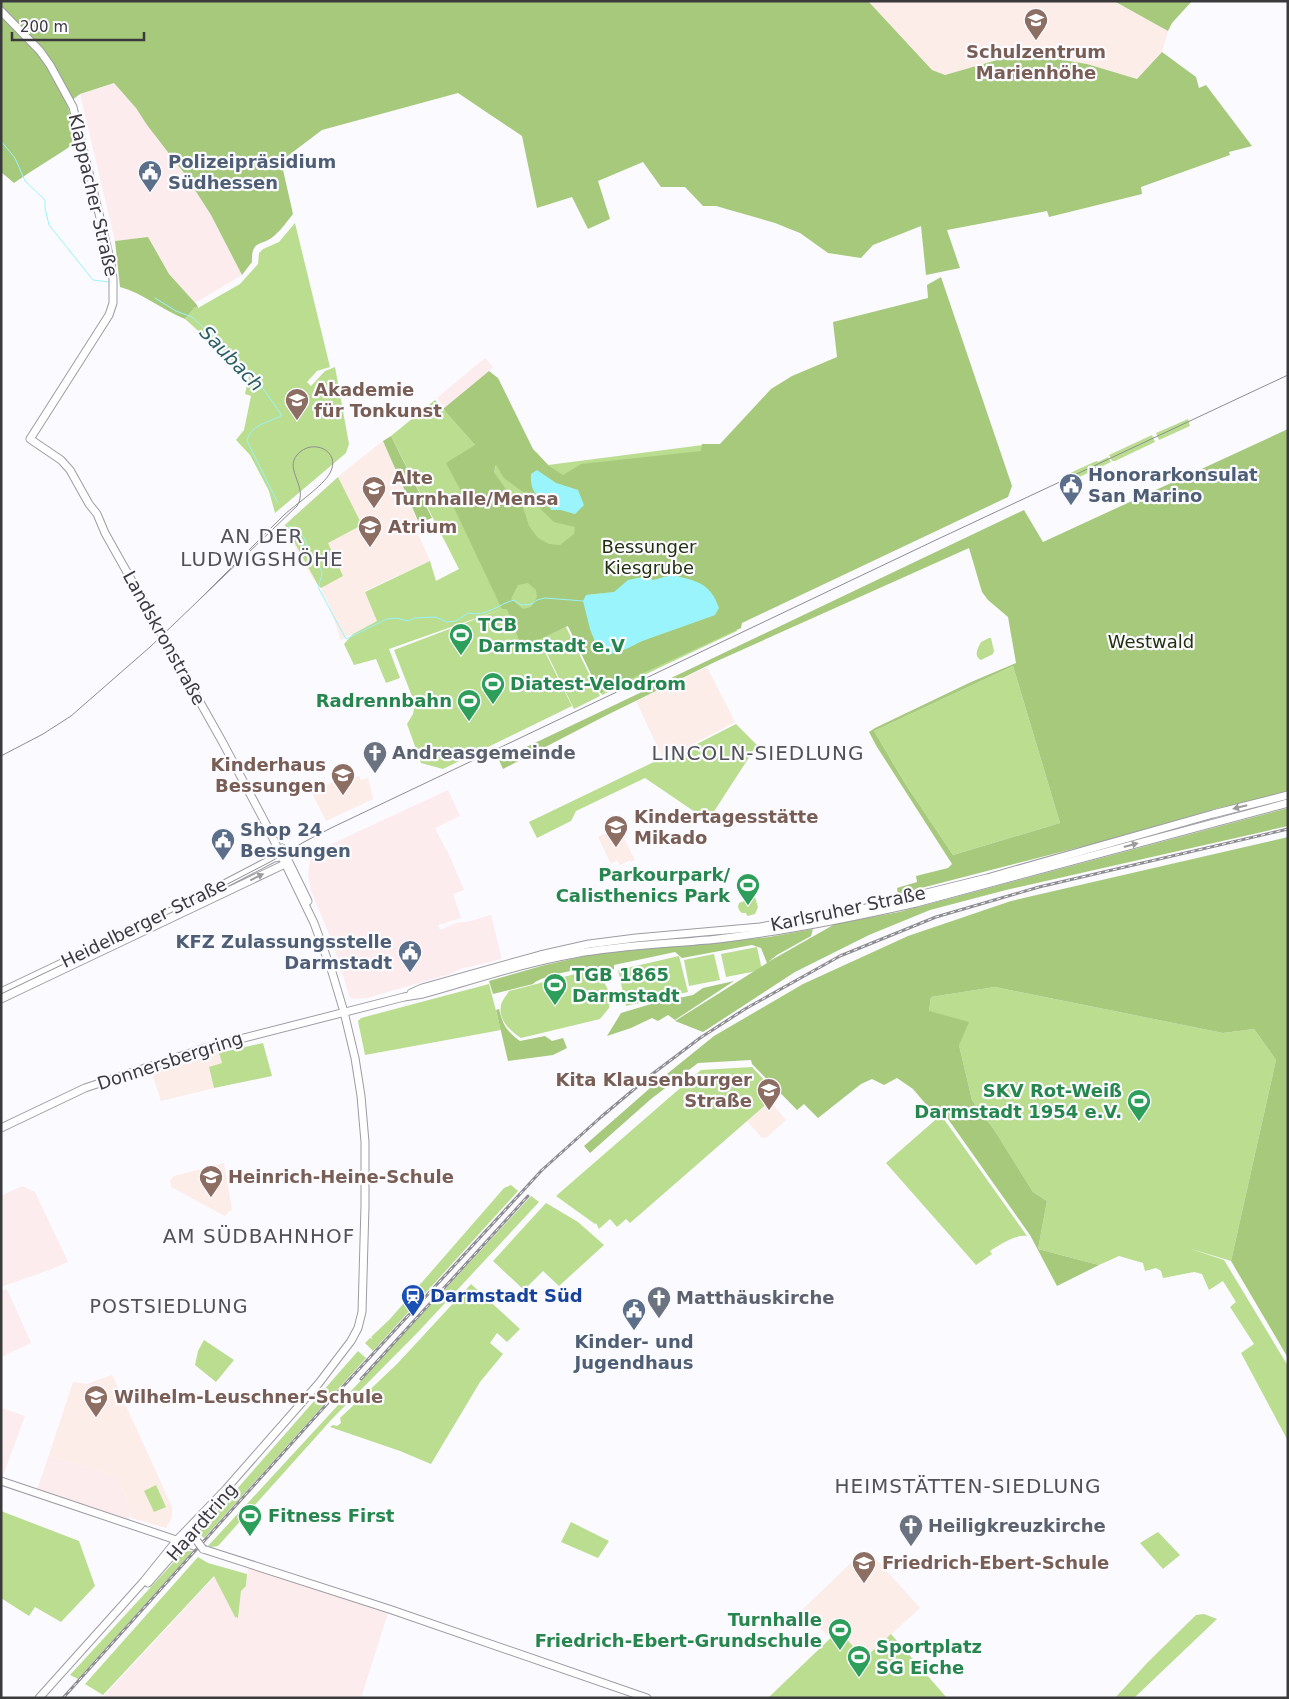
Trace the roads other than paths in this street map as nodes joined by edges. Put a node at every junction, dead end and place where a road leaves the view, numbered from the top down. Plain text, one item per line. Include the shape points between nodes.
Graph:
1 (1, 11) edge
2 (30, 440) joint
3 (1288, 795) edge
4 (1288, 803) edge
5 (284, 859) junction
6 (1, 992) edge
7 (404, 997) junction
8 (1, 999) edge
9 (346, 1012) junction
10 (1, 1128) edge
11 (364, 1311) junction
12 (1, 1481) edge
13 (196, 1529) junction
14 (180, 1542) junction
15 (194, 1544) junction
16 (39, 1698) edge
17 (45, 1698) edge
18 (647, 1698) edge

1 - 2 main road, Klappacher Straße via 40,51 73,107 114,279 109,315
2 - 5 main road, Landskronstraße via 61,460 70,470 92,515 106,533 248,784
3 -> 7 main road, Karlsruher Straße via 987,878 857,910 760,927 580,946 422,988
7 -> 4 main road, Karlsruher Straße via 574,954 718,939 863,915
5 - 6 main road, Heidelberger Straße via 274,858 184,905
8 -> 5 main road, Heidelberger Straße
5 - 9 main road, Landskronstraße via 324,937
7 - 9 main road, Karlsruher Straße
9 - 10 main road, Donnersbergring via 205,1048 85,1088
9 - 11 main road, Landskronstraße via 361,1096 365,1142
11 - 13 main road, Haardtring via 355,1343 331,1375
11 - 14 main road, Haardtring via 346,1348 319,1383
12 - 14 main road
13 - 14 main road, Haardtring
13 - 15 main road
14 - 15 main road
14 - 16 main road, Haardtring
14 - 17 main road, Haardtring
15 - 18 main road, bridge

